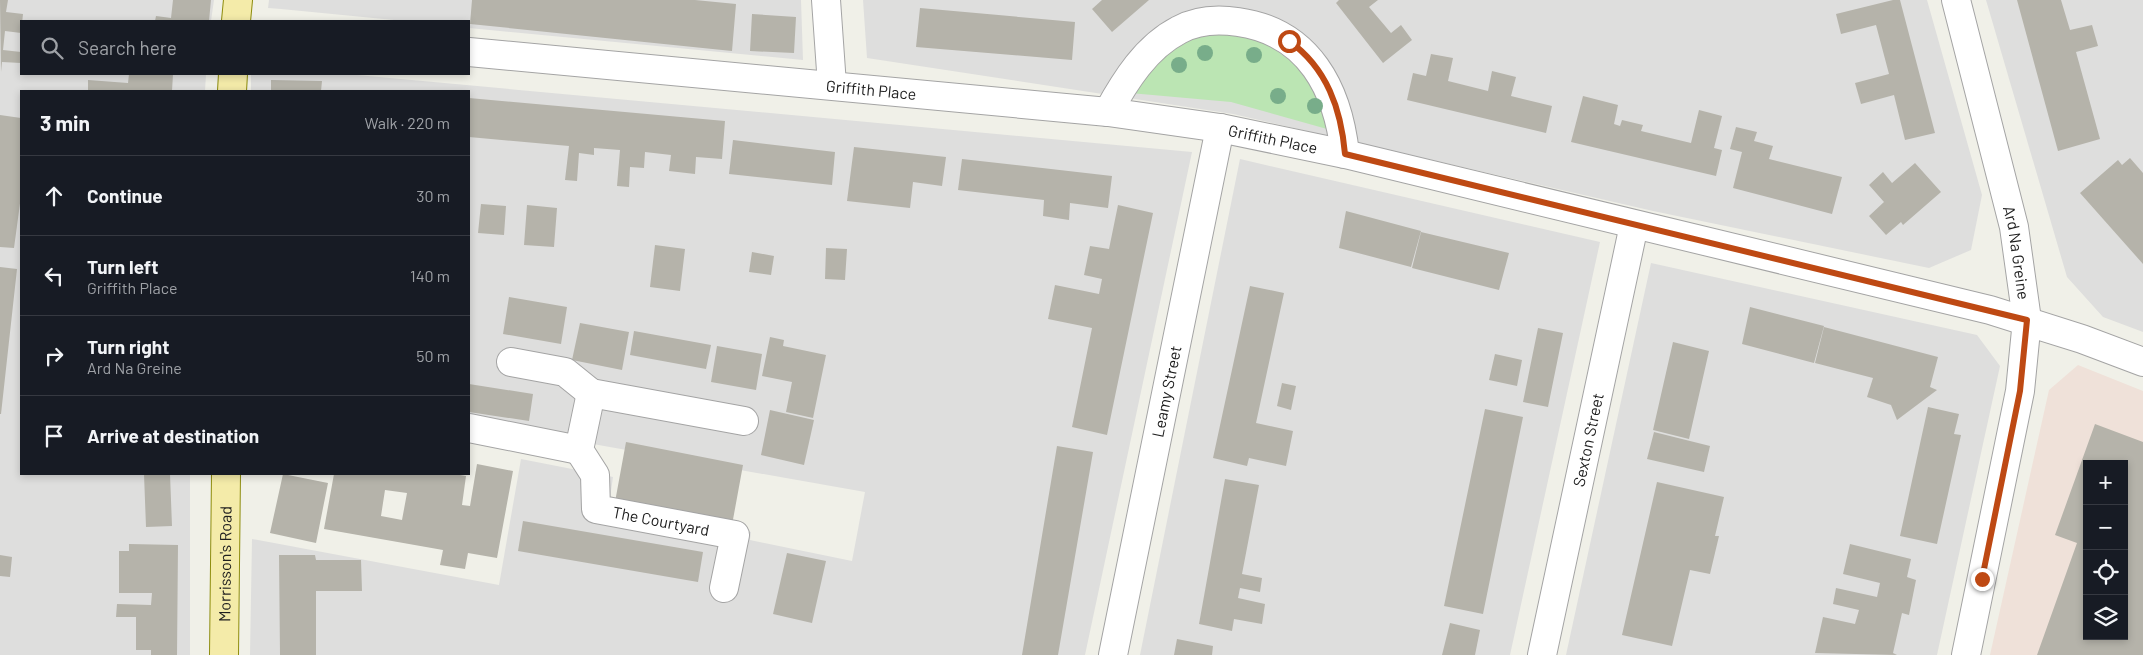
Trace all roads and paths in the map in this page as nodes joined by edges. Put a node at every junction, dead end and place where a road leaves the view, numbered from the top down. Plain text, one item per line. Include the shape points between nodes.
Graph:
1 (238, 0) edge
2 (826, 0) edge
3 (1956, 0) edge
4 (236, 20) edge
5 (470, 52) edge
6 (233, 75) edge
7 (832, 85) junction
8 (232, 90) edge
9 (1108, 112) junction
10 (1220, 128) junction
11 (1345, 154) junction
12 (1634, 225) junction
13 (2027, 320) junction
14 (511, 362) dead end
15 (2143, 362) edge
16 (590, 393) junction
17 (744, 421) dead end
18 (470, 428) edge
19 (579, 450) junction
20 (226, 475) edge
21 (724, 588) dead end
22 (224, 655) edge
23 (1113, 655) edge
24 (1542, 655) edge
25 (1966, 655) edge

1 - 4 main road
2 - 7 street
3 - 13 street, Ard Na Greine via 2014,227
5 - 7 street, Griffith Place
6 - 8 main road
7 - 9 street, Griffith Place
9 - 10 street, Griffith Place
9 - 11 street via 1129,77 1165,39 1180,29 1196,23 1245,22 1289,41 1319,70 1338,113
10 - 11 street, Griffith Place
10 - 23 street, Leamy Street
11 - 12 street, Griffith Place
12 - 13 street, Griffith Place
12 - 24 street, Sexton Street
13 - 15 street, Griffith Place
13 - 25 street, Ard Na Greine via 2020,391
14 - 16 street via 566,372
16 - 17 street
16 - 19 street
18 - 19 street
19 - 21 street, The Courtyard via 595,475 596,509 735,535
20 - 22 main road, Morrisson's Road

